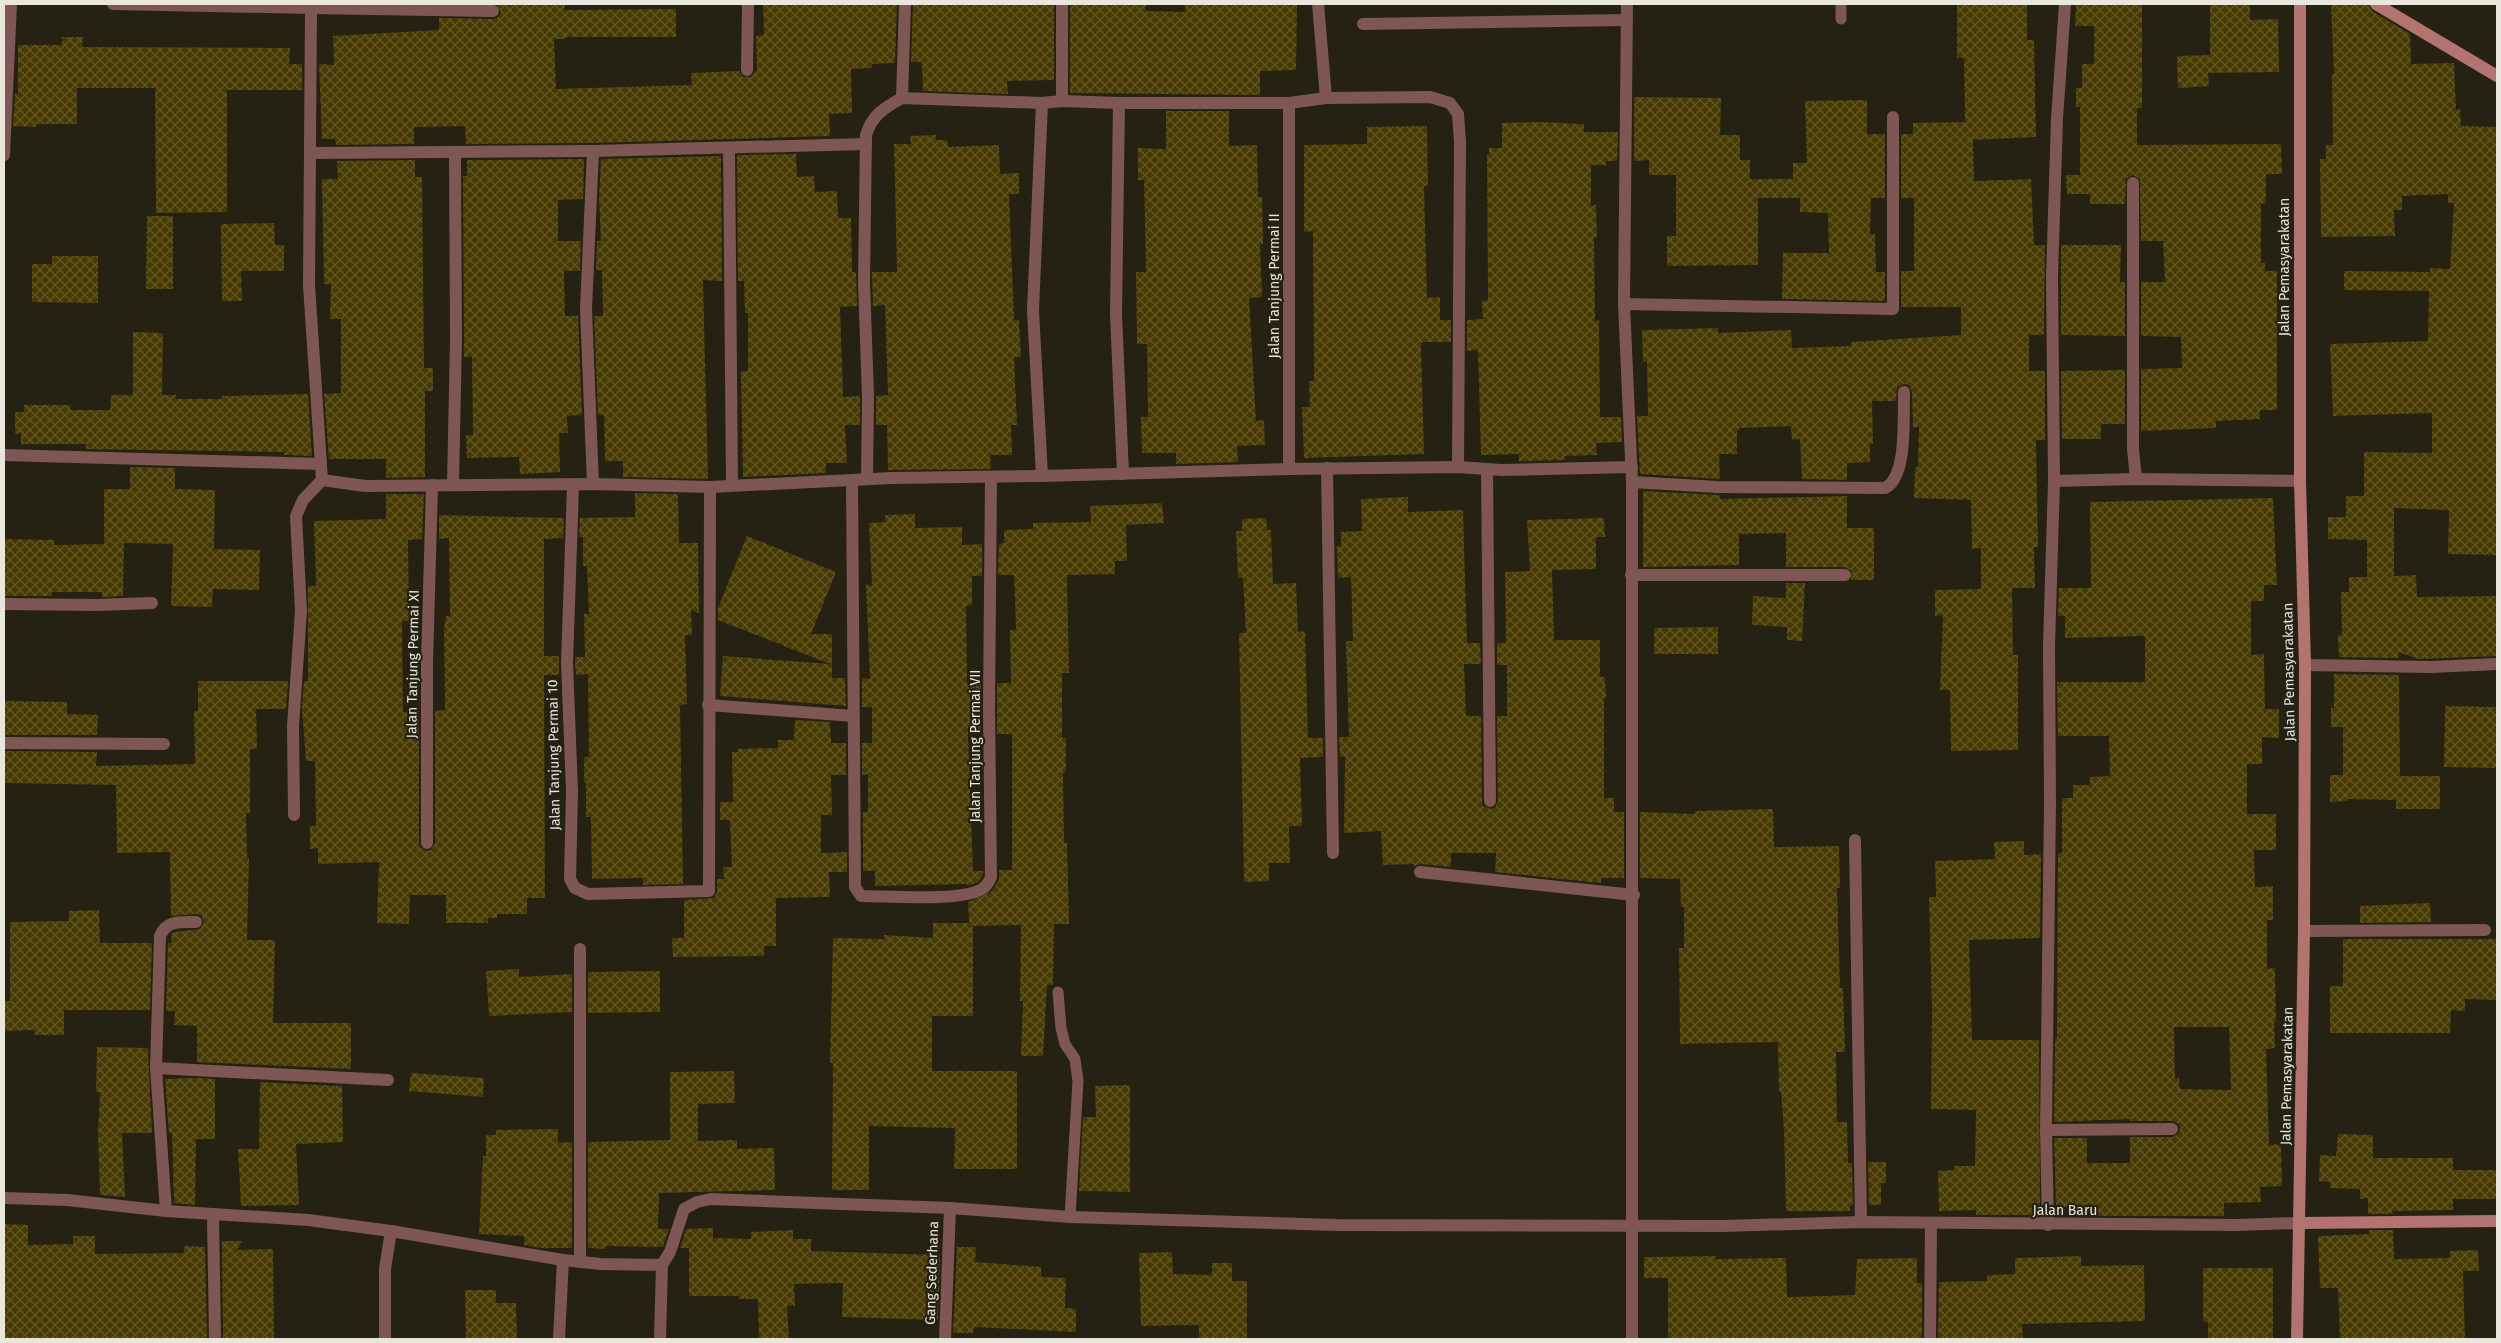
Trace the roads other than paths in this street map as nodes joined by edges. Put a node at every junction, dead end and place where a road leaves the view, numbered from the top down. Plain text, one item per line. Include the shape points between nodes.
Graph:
1 (11, 4) edge
2 (113, 4) edge
3 (748, 4) edge
4 (905, 4) edge
5 (1062, 4) edge
6 (1318, 4) edge
7 (1627, 4) edge
8 (1840, 4) edge
9 (2064, 4) edge
10 (2300, 4) edge
11 (2376, 4) edge
12 (311, 6) edge
13 (493, 11) dead end
14 (1841, 19) dead end
15 (1627, 20) junction
16 (1363, 24) dead end
17 (747, 70) dead end
18 (2497, 76) edge
19 (6, 88) edge
20 (902, 98) junction
21 (1326, 98) junction
22 (1062, 101) junction
23 (1042, 103) junction
24 (1119, 103) junction
25 (1289, 103) junction
26 (1893, 117) dead end
27 (866, 144) junction
28 (729, 149) junction
29 (312, 152) junction
30 (592, 152) junction
31 (455, 153) junction
32 (4, 156) edge
33 (2133, 183) dead end
34 (1624, 304) junction
35 (1904, 392) dead end
36 (4, 455) edge
37 (320, 464) junction
38 (1458, 467) junction
39 (1632, 467) junction
40 (1327, 468) junction
41 (1289, 469) junction
42 (1487, 469) junction
43 (1123, 474) junction
44 (1042, 476) junction
45 (991, 477) junction
46 (867, 479) junction
47 (2136, 479) junction
48 (322, 480) junction
49 (852, 481) junction
50 (2054, 481) junction
51 (2300, 481) junction
52 (1632, 482) junction
53 (453, 484) junction
54 (592, 484) junction
55 (432, 485) junction
56 (732, 485) junction
57 (572, 486) junction
58 (710, 488) junction
59 (1631, 575) junction
60 (1845, 575) dead end
61 (152, 603) dead end
62 (4, 604) edge
63 (2497, 664) edge
64 (2305, 665) junction
65 (708, 705) junction
66 (852, 716) junction
67 (4, 744) edge
68 (164, 744) dead end
69 (1490, 801) dead end
70 (294, 815) dead end
71 (1855, 840) dead end
72 (427, 843) dead end
73 (1333, 853) dead end
74 (1420, 872) dead end
75 (1634, 895) junction
76 (196, 922) dead end
77 (2485, 930) dead end
78 (2304, 931) junction
79 (580, 949) dead end
80 (1058, 992) dead end
81 (156, 1068) junction
82 (388, 1080) dead end
83 (2172, 1129) dead end
84 (2046, 1130) junction
85 (4, 1198) edge
86 (950, 1208) junction
87 (166, 1211) junction
88 (214, 1215) junction
89 (1070, 1217) junction
90 (2497, 1221) edge
91 (1861, 1222) junction
92 (2300, 1223) junction
93 (1931, 1224) junction
94 (2048, 1225) junction
95 (1632, 1226) junction
96 (391, 1231) junction
97 (563, 1260) junction
98 (580, 1262) junction
99 (662, 1265) junction
100 (215, 1339) edge
101 (385, 1339) edge
102 (559, 1339) edge
103 (660, 1339) edge
104 (945, 1339) edge
105 (1632, 1339) edge
106 (1930, 1339) edge
107 (2297, 1339) edge

1 - 19 street
2 - 12 street
3 - 17 street
4 - 20 street
5 - 22 street
6 - 21 street
7 - 15 street
8 - 14 lane
9 - 50 street via 2052,276
10 - 51 street, Jalan Pemasyarakatan
11 - 18 street
12 - 13 street
12 - 29 street
15 - 16 street
15 - 34 street
19 - 32 street
20 - 23 street
20 - 27 street via 882,109 873,119
21 - 25 street
21 - 38 street via 1430,97 1450,103 1458,114
22 - 23 street
22 - 24 street
23 - 44 street via 1034,310
24 - 25 street
24 - 43 street via 1116,314
25 - 41 street, Jalan Tanjung Permai II
26 - 34 street via 1893,309
27 - 28 street
27 - 46 street
28 - 30 street
28 - 56 street
29 - 31 street
29 - 37 street via 309,285
30 - 31 street
30 - 54 street via 586,309
31 - 53 street
33 - 47 street
34 - 39 street
35 - 52 street via 1901,464 1897,478 1885,488 1717,487
36 - 37 street
37 - 48 street
38 - 40 street
38 - 42 street
39 - 42 street
39 - 52 street
40 - 41 street
40 - 73 street
41 - 43 street
42 - 69 street
43 - 44 street
44 - 45 street
45 - 46 street
45 - 66 street, Jalan Tanjung Permai VII via 991,877 988,885 959,895 861,896 855,887 854,877
46 - 49 street
47 - 50 street
47 - 51 street
48 - 55 street via 365,486
48 - 70 street via 303,500 296,516 301,611 293,726
49 - 56 street
49 - 66 street
50 - 84 street via 2049,646
51 - 64 street, Jalan Pemasyarakatan
52 - 59 street
53 - 55 street
53 - 57 street
54 - 57 street
54 - 58 street
55 - 72 street, Jalan Tanjung Permai XI
56 - 58 street
57 - 65 street, Jalan Tanjung Permai 10 via 567,663 572,791 570,879 575,888 588,894 709,891
58 - 65 street
59 - 60 street
59 - 75 street
61 - 62 street
63 - 64 street via 2432,667
64 - 78 street, Jalan Pemasyarakatan
65 - 66 street
67 - 68 street
71 - 91 street
74 - 75 street
75 - 95 street
76 - 81 street via 172,923 160,936
77 - 78 street
78 - 92 street, Jalan Pemasyarakatan
79 - 98 street
80 - 89 lane via 1061,1028 1065,1044 1075,1059 1078,1081
81 - 82 street
81 - 87 street
83 - 84 street
84 - 94 street
85 - 87 street via 67,1200
86 - 89 street, Jalan Baru
86 - 99 street, Jalan Baru via 711,1199 684,1209 670,1252
86 - 104 street, Gang Sederhana
87 - 88 street
88 - 96 street via 308,1220
88 - 100 street
89 - 95 street, Jalan Baru via 1337,1225
90 - 92 street, Jalan Baru
91 - 93 street, Jalan Baru
91 - 95 street, Jalan Baru
92 - 94 street, Jalan Baru
92 - 107 street, Jalan Pemasyarakatan
93 - 94 street, Jalan Baru
93 - 106 street
95 - 105 street
96 - 97 street
96 - 101 street via 385,1269
97 - 98 street
97 - 102 street
98 - 99 street
99 - 103 street

